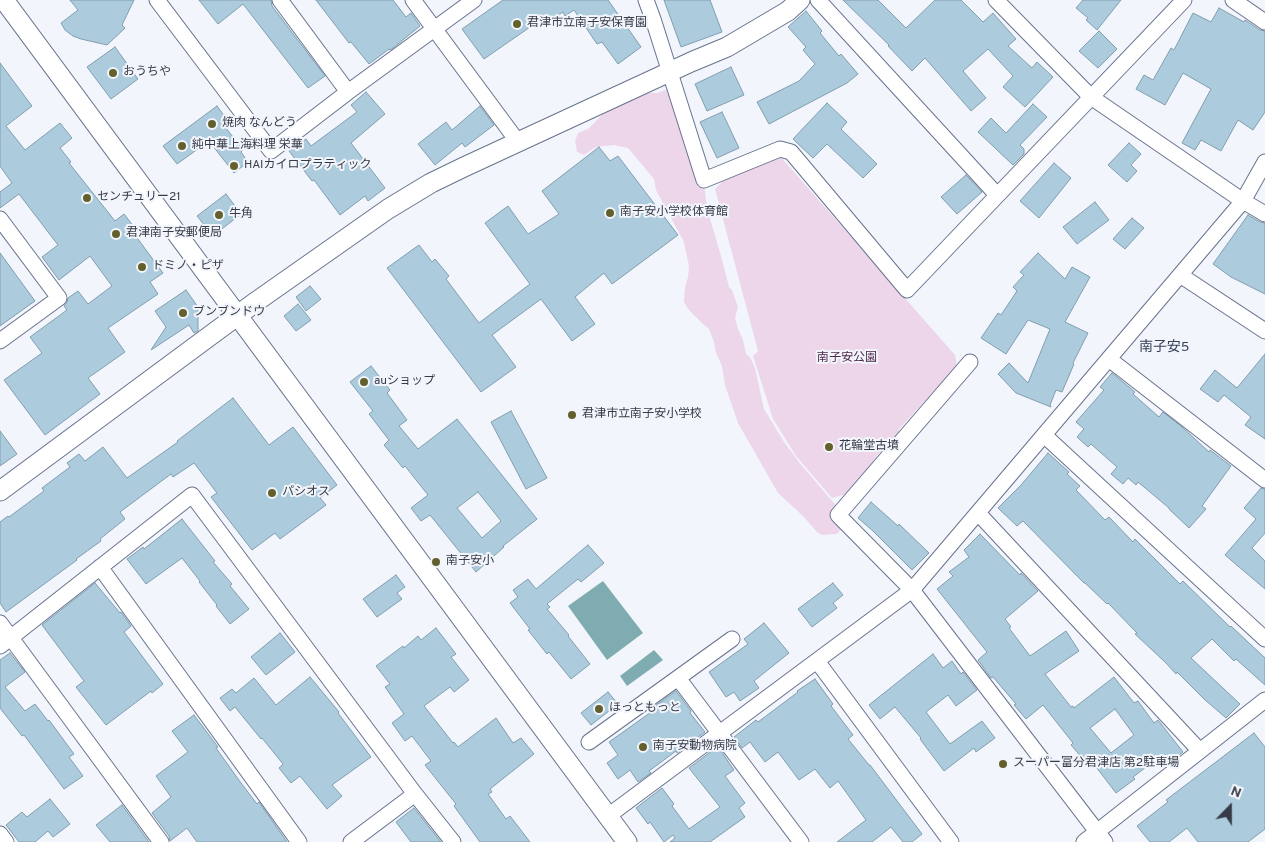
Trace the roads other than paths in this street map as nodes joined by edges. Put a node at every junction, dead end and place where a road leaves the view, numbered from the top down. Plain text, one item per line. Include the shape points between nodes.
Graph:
1 (4, 0) edge
2 (157, 0) edge
3 (280, 0) edge
4 (413, 0) edge
5 (474, 0) edge
6 (646, 0) edge
7 (800, 0) edge
8 (818, 0) edge
9 (996, 0) edge
10 (1184, 0) edge
11 (1233, 0) edge
12 (1265, 22) edge
13 (434, 29) junction
14 (669, 72) junction
15 (348, 92) junction
16 (1091, 97) junction
17 (518, 142) junction
18 (1265, 162) edge
19 (997, 195) junction
20 (1243, 201) junction
21 (1265, 214) edge
22 (0, 219) edge
23 (1180, 275) junction
24 (237, 316) junction
25 (1265, 331) edge
26 (0, 341) edge
27 (1108, 359) junction
28 (970, 362) dead end
29 (1044, 435) junction
30 (1265, 480) edge
31 (0, 491) edge
32 (978, 513) junction
33 (100, 567) junction
34 (912, 590) junction
35 (0, 623) edge
36 (732, 639) dead end
37 (1265, 640) edge
38 (6, 642) edge
39 (817, 661) junction
40 (678, 678) junction
41 (1265, 700) edge
42 (720, 734) junction
43 (589, 742) dead end
44 (1200, 751) junction
45 (416, 794) junction
46 (608, 816) junction
47 (0, 834) edge
48 (1101, 837) edge
49 (6, 842) edge
50 (161, 842) edge
51 (299, 842) edge
52 (351, 842) edge
53 (453, 842) edge
54 (628, 842) edge
55 (801, 842) edge
56 (951, 842) edge
57 (1084, 842) edge

1 - 24 street
2 - 15 street via 271,151
3 - 15 street
4 - 13 street
5 - 13 street
6 - 14 street
7 - 14 street via 788,11 727,47
8 - 19 street
9 - 16 street
10 - 16 street
11 - 12 street
13 - 15 street
13 - 17 street
14 - 17 street
14 - 19 street via 704,180 780,148 791,152 906,290
16 - 19 street
16 - 20 street
17 - 24 street via 431,183 388,209
18 - 20 street
20 - 21 street
20 - 23 street
22 - 26 street via 59,298
23 - 25 street
23 - 27 street
24 - 31 street
24 - 46 street
27 - 29 street
27 - 30 street
28 - 34 street via 838,515
29 - 32 street
29 - 37 street
32 - 34 street
32 - 44 street
33 - 38 street
33 - 45 street via 192,494
33 - 51 street
34 - 39 street
34 - 48 street
35 - 38 street
36 - 40 street
38 - 50 street
39 - 42 street
39 - 56 street
40 - 42 street
40 - 43 street
41 - 44 street
42 - 46 street
42 - 55 street
44 - 48 street
45 - 52 street
45 - 53 street
46 - 54 street
47 - 49 street
48 - 57 street

